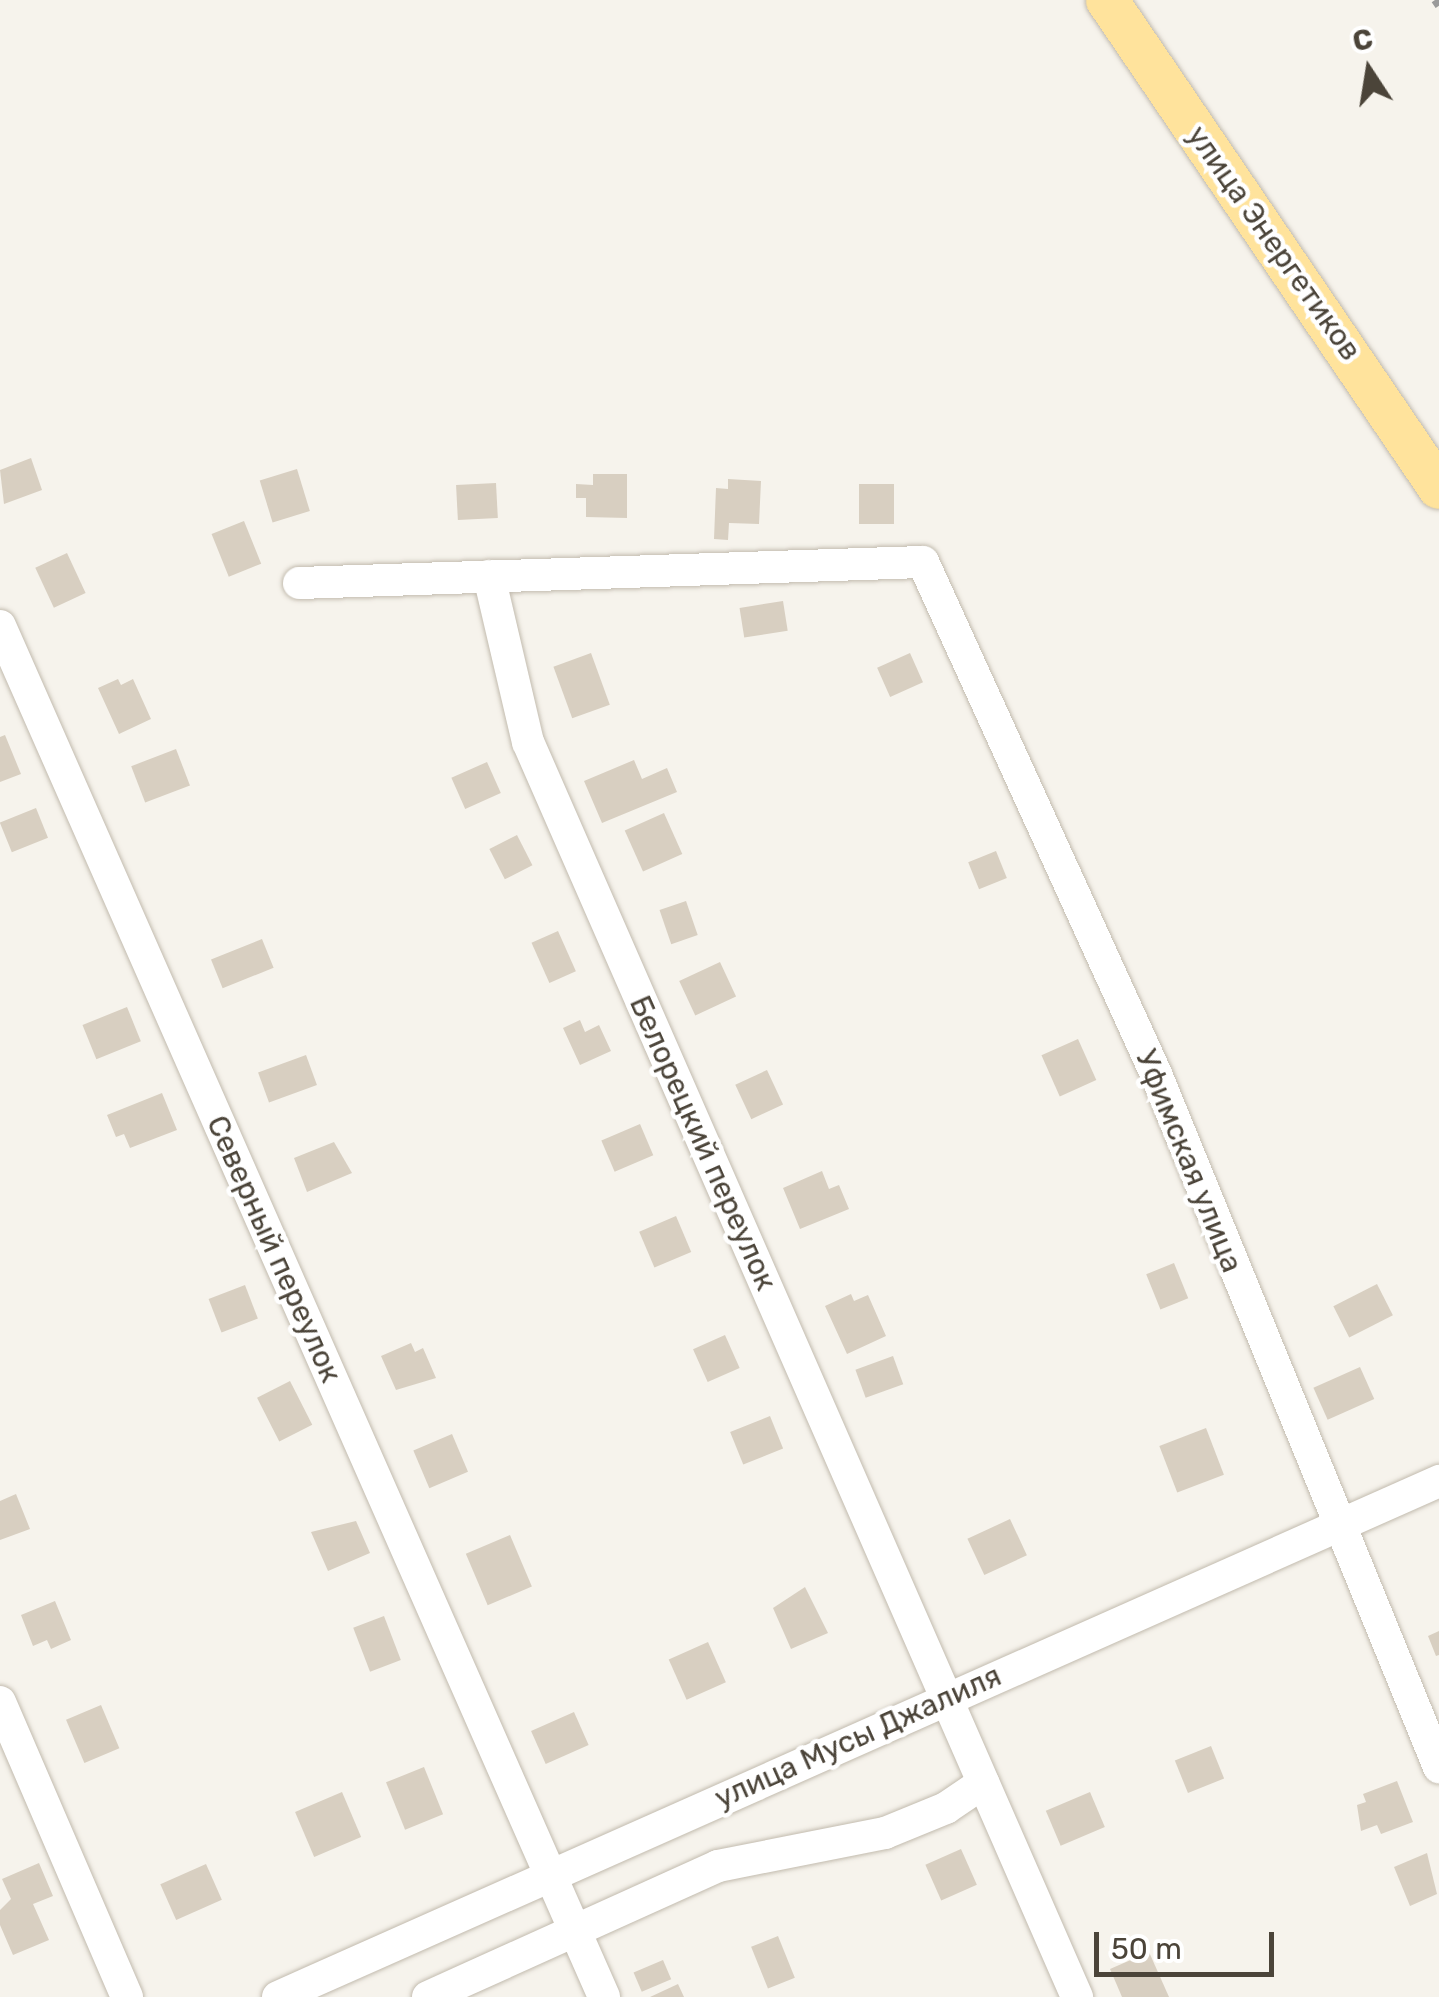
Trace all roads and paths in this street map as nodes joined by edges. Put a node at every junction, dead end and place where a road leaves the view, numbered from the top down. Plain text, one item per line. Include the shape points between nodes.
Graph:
1 (1107, 0) edge
2 (1439, 488) edge
3 (489, 576) junction
4 (299, 583) dead end
5 (0, 626) edge
6 (1439, 1481) edge
7 (1336, 1527) junction
8 (946, 1699) junction
9 (0, 1702) edge
10 (1439, 1767) edge
11 (983, 1783) junction
12 (547, 1873) junction
13 (572, 1934) junction
14 (126, 1997) edge
15 (278, 1997) edge
16 (428, 1997) edge
17 (604, 1997) edge
18 (1077, 1997) edge

1 - 2 main road, улица Энергетиков
3 - 4 street
3 - 7 street, Уфимская улица via 923,562 1156,1074
3 - 8 street, Белорецкий переулок via 528,742
5 - 12 street, Северный переулок
6 - 7 street, улица Мусы Джалиля
7 - 8 street, улица Мусы Джалиля
7 - 10 street, Уфимская улица
8 - 11 street, Белорецкий переулок
8 - 12 street, улица Мусы Джалиля
9 - 14 street
11 - 13 street via 946,1808 886,1833 718,1866
11 - 18 street, Белорецкий переулок
12 - 13 street, Северный переулок
12 - 15 street, улица Мусы Джалиля
13 - 16 street
13 - 17 street, Северный переулок

